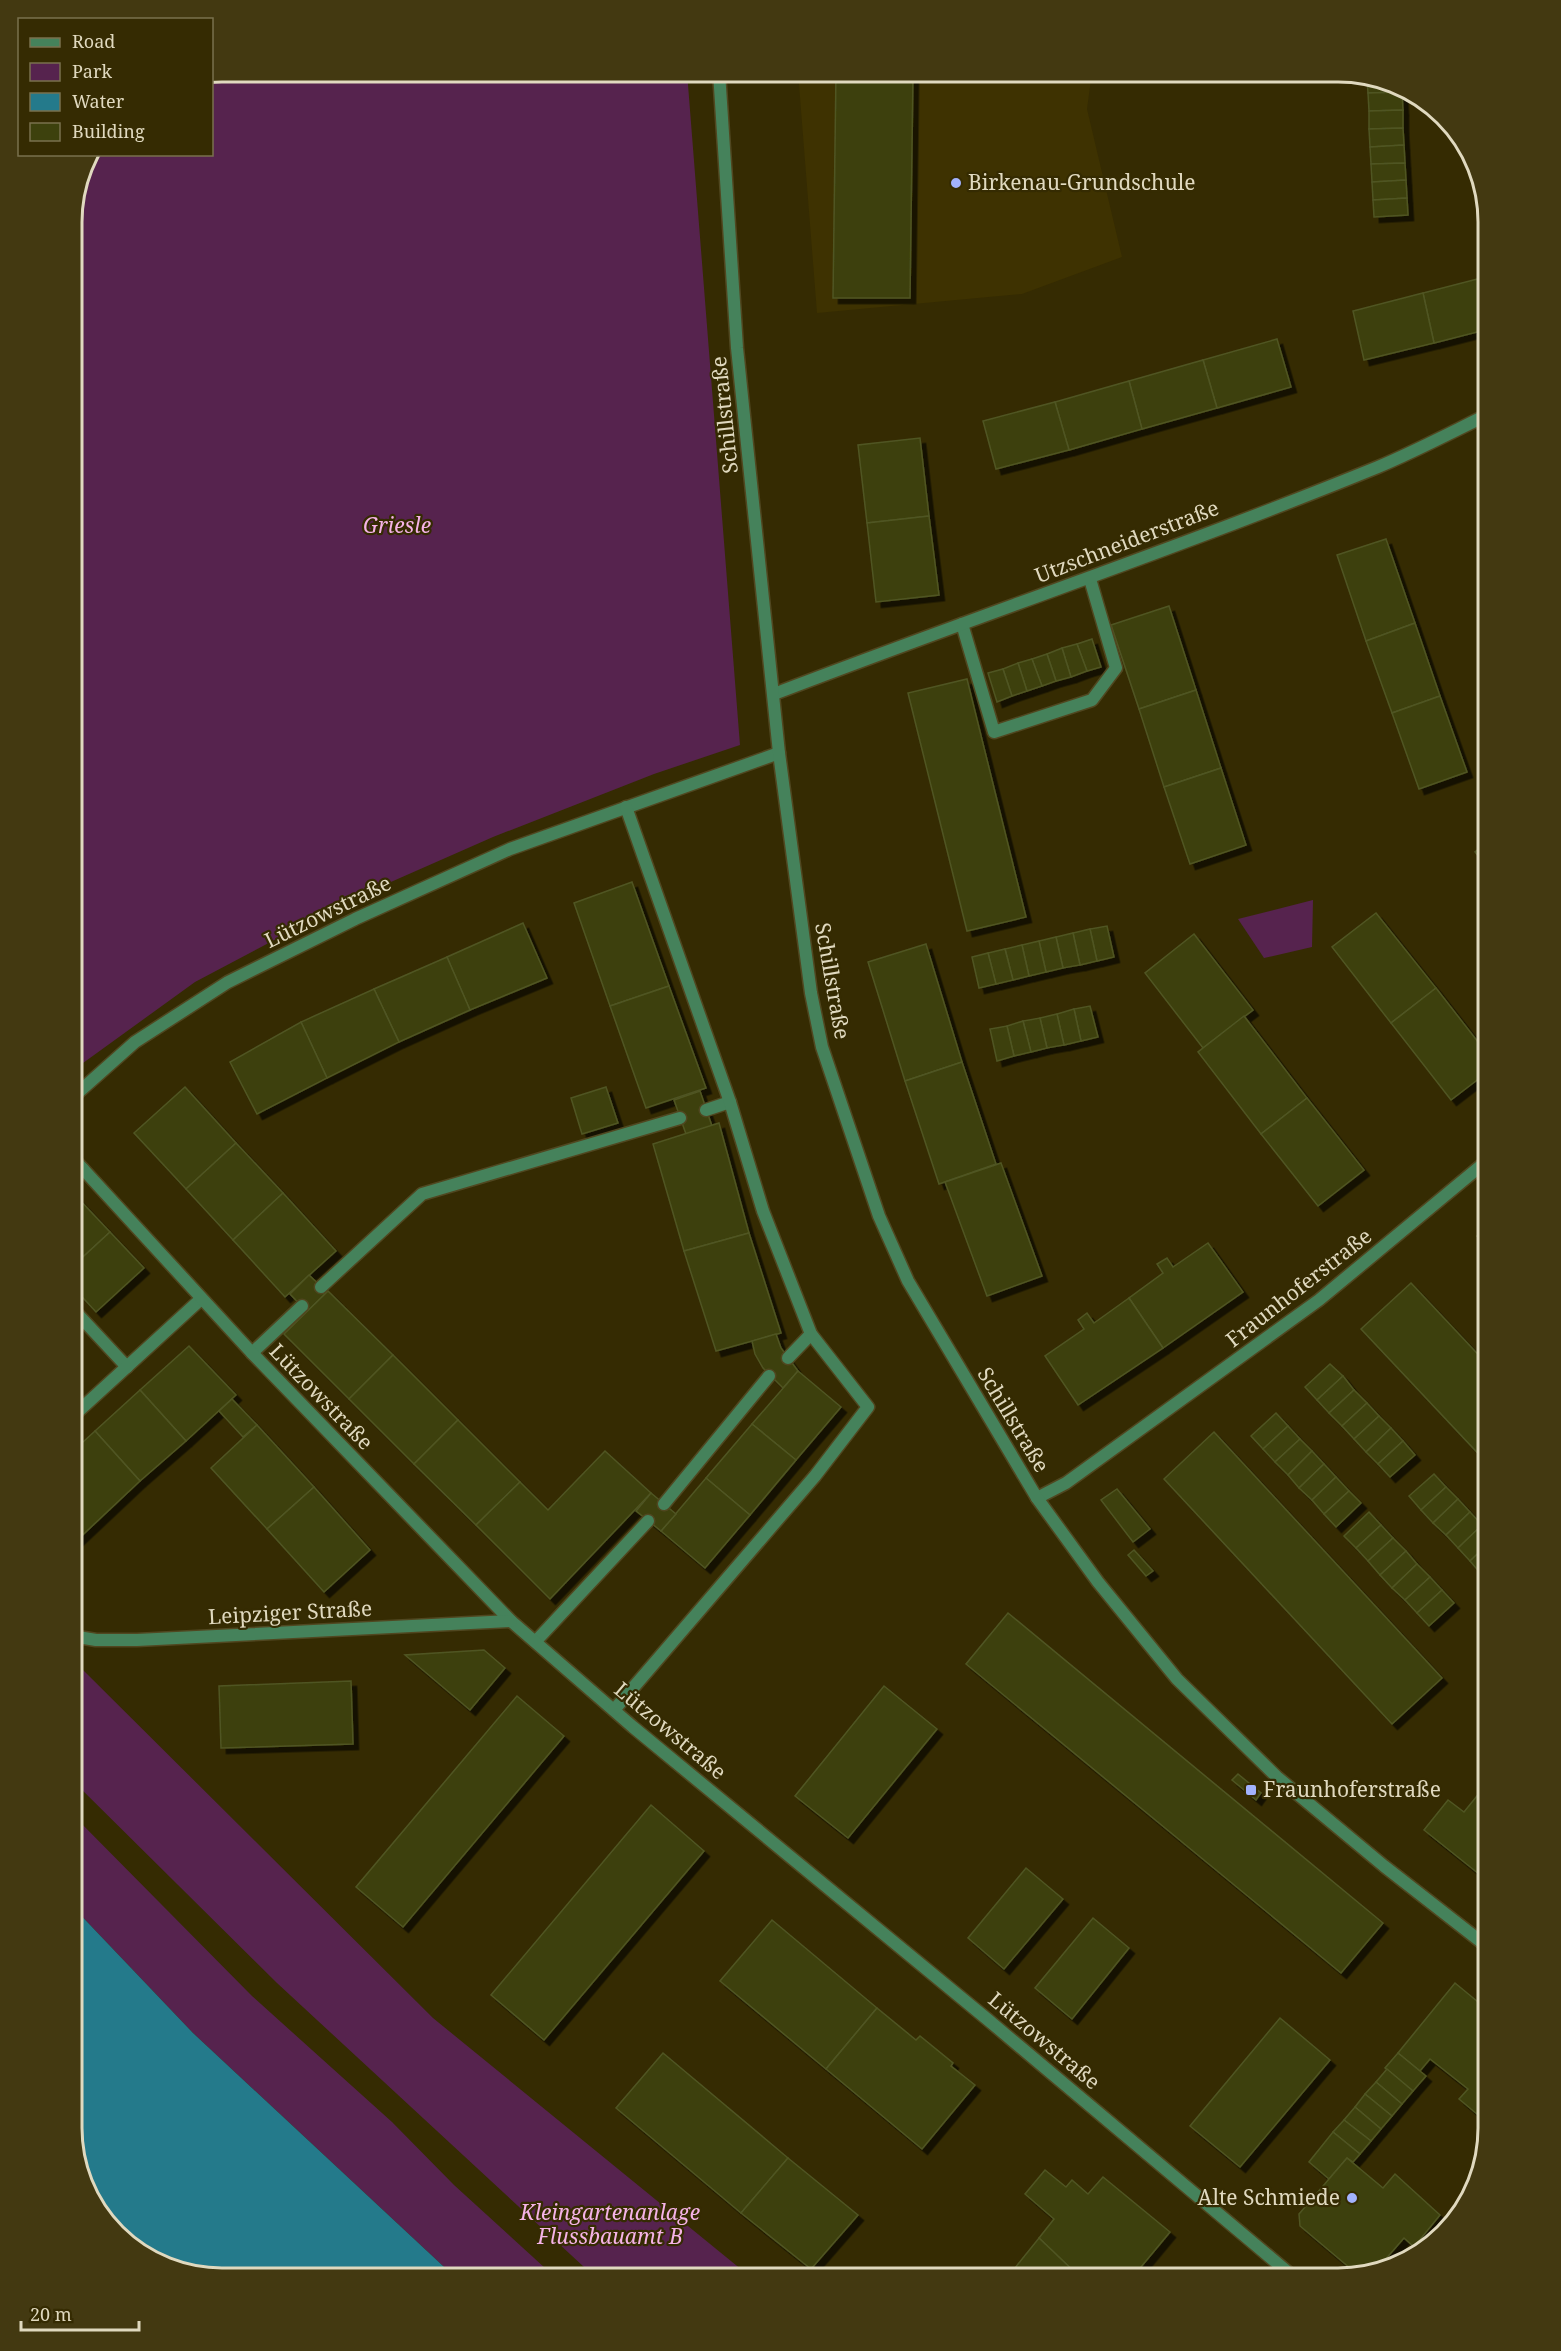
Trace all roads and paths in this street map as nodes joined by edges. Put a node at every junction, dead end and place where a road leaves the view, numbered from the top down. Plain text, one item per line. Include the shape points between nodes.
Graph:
1 (720, 83) edge
2 (1478, 419) edge
3 (1090, 579) junction
4 (962, 624) junction
5 (774, 694) junction
6 (779, 753) junction
7 (626, 807) junction
8 (83, 1089) edge
9 (730, 1102) junction
10 (706, 1110) dead end
11 (680, 1118) dead end
12 (1478, 1168) edge
13 (83, 1169) edge
14 (321, 1287) dead end
15 (201, 1299) junction
16 (302, 1306) dead end
17 (82, 1319) edge
18 (811, 1334) junction
19 (252, 1353) junction
20 (788, 1358) dead end
21 (127, 1367) junction
22 (769, 1376) dead end
23 (82, 1408) edge
24 (1037, 1498) junction
25 (664, 1504) dead end
26 (648, 1521) dead end
27 (511, 1621) junction
28 (82, 1638) edge
29 (536, 1641) junction
30 (614, 1710) junction
31 (1478, 1939) edge
32 (1283, 2268) edge

1 - 5 street, Schillstraße via 737,348
2 - 3 street, Utzschneiderstraße via 1380,466
3 - 4 street, Utzschneiderstraße
3 - 4 street via 1116,668 1092,700 994,732
4 - 5 street, Utzschneiderstraße
5 - 6 street, Schillstraße
6 - 7 street
6 - 24 street, Schillstraße via 811,993 822,1047 879,1216 908,1281
7 - 8 street, Lützowstraße via 510,849 228,982 135,1042
7 - 9 street
9 - 10 street
9 - 18 street via 763,1210
11 - 14 street via 422,1194
12 - 24 street, Fraunhoferstraße via 1268,1338 1066,1483
13 - 15 street, Lützowstraße
15 - 19 street, Lützowstraße
15 - 21 street
16 - 19 street
17 - 21 street
18 - 20 street
18 - 30 street via 868,1407 815,1476
19 - 27 street, Lützowstraße
21 - 23 street
22 - 25 street
24 - 31 street, Schillstraße via 1098,1582 1178,1680 1277,1777
26 - 29 street
27 - 28 street, Leipziger Straße via 137,1640
27 - 29 street, Lützowstraße
29 - 30 street, Lützowstraße
30 - 32 street, Lützowstraße

